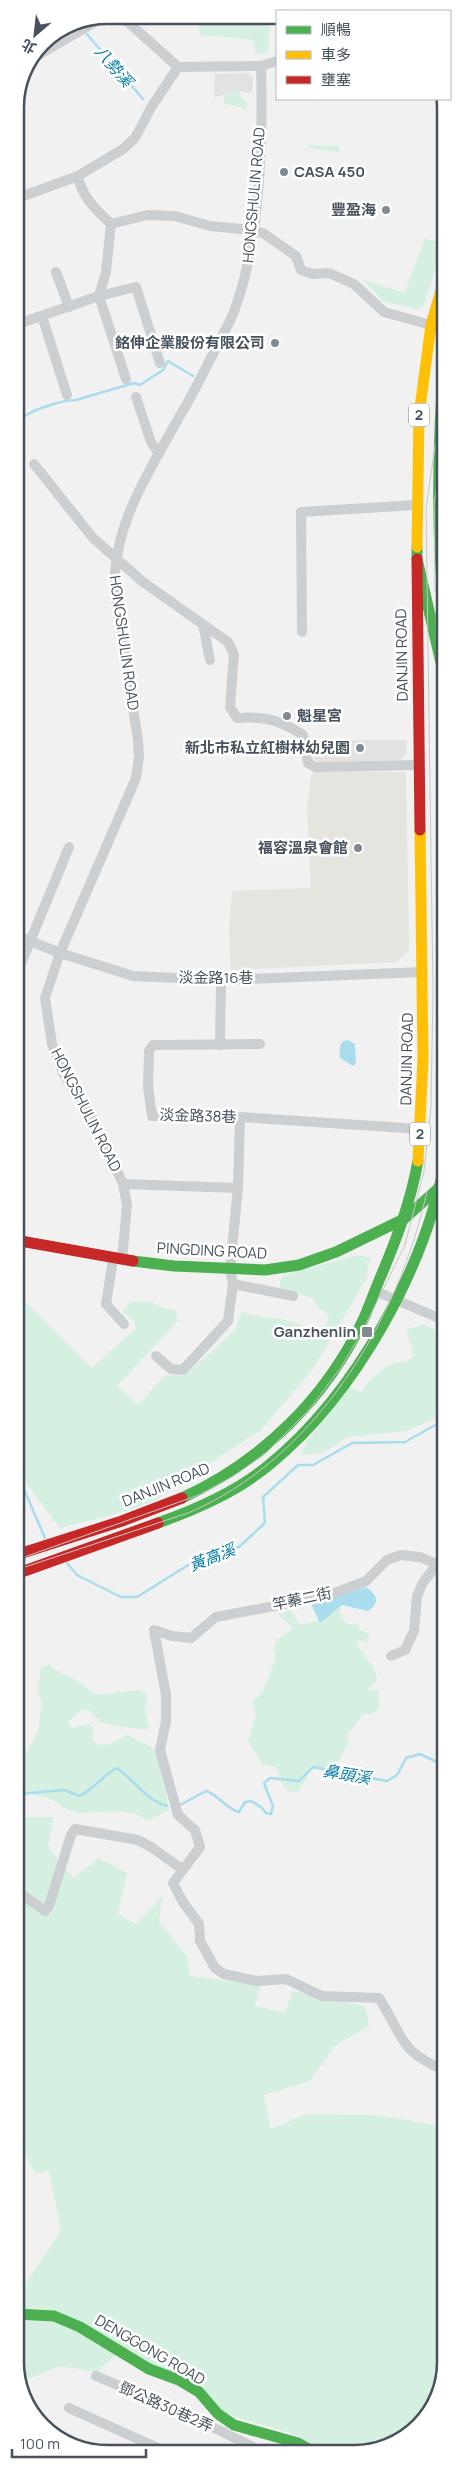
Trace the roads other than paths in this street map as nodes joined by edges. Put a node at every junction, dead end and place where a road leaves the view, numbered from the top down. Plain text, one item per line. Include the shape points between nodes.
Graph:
1 (130, 24) edge
2 (90, 25) edge
3 (60, 42) edge
4 (276, 61) edge
5 (178, 66) junction
6 (261, 66) junction
7 (78, 176) junction
8 (24, 196) edge
9 (111, 224) junction
10 (252, 230) junction
11 (56, 272) dead end
12 (99, 296) junction
13 (437, 304) edge
14 (69, 306) junction
15 (42, 316) junction
16 (24, 321) edge
17 (431, 325) junction
18 (437, 326) edge
19 (160, 363) dead end
20 (126, 379) dead end
21 (68, 396) dead end
22 (136, 397) dead end
23 (159, 454) junction
24 (34, 464) dead end
25 (437, 481) edge
26 (416, 506) junction
27 (437, 528) edge
28 (116, 557) junction
29 (416, 560) junction
30 (203, 624) junction
31 (302, 632) dead end
32 (437, 647) edge
33 (210, 660) dead end
34 (419, 765) junction
35 (69, 847) dead end
36 (24, 939) edge
37 (30, 941) junction
38 (60, 953) junction
39 (24, 956) edge
40 (423, 972) junction
41 (221, 980) junction
42 (260, 1044) dead end
43 (220, 1046) junction
44 (240, 1117) junction
45 (420, 1129) junction
46 (123, 1184) junction
47 (238, 1188) junction
48 (437, 1191) edge
49 (437, 1204) edge
50 (404, 1219) junction
51 (24, 1242) edge
52 (117, 1259) junction
53 (230, 1269) junction
54 (233, 1284) junction
55 (375, 1291) junction
56 (293, 1296) dead end
57 (397, 1299) junction
58 (437, 1317) edge
59 (124, 1324) dead end
60 (156, 1356) dead end
61 (24, 1553) edge
62 (437, 1564) edge
63 (437, 1570) edge
64 (24, 1571) edge
65 (391, 1656) dead end
66 (182, 1869) junction
67 (24, 1896) edge
68 (437, 2067) edge
69 (24, 2314) edge
70 (96, 2376) dead end
71 (69, 2408) dead end
72 (151, 2445) edge
73 (248, 2445) edge
74 (302, 2445) edge

1 - 5 street
2 - 3 street
4 - 6 street
5 - 6 street
5 - 7 street via 135,138
6 - 10 street, HONGSHULIN ROAD via 258,170
7 - 8 street
7 - 9 street via 92,205
9 - 10 street via 147,215 175,216 210,226
9 - 12 street via 106,272
10 - 17 street via 263,233 296,256 301,270 313,274 329,273 354,284 384,312
10 - 23 street, HONGSHULIN ROAD via 249,262 236,308
11 - 14 street
12 - 14 street
12 - 19 street via 136,287
12 - 20 street
13 - 17 main road, 2
14 - 15 street
15 - 16 street
15 - 21 street
17 - 18 street
17 - 26 main road, 2 via 419,415
22 - 23 street via 151,442
23 - 28 street, HONGSHULIN ROAD via 134,500
24 - 28 street via 93,538
25 - 27 main road, 2
26 - 29 main road, 2
26 - 31 street via 301,512
28 - 30 street via 143,582
28 - 38 street, HONGSHULIN ROAD via 115,592 139,757 136,778
29 - 32 main road
29 - 34 main road, DANJIN ROAD / 2
30 - 33 street
30 - 34 street via 228,642 234,654 230,707 237,718 263,717 292,727 304,735 308,763 315,767
34 - 40 main road, DANJIN ROAD / 2
35 - 37 street
36 - 37 street, 淡金路16巷
37 - 38 street, 淡金路16巷
37 - 39 street
38 - 41 street, 淡金路16巷 via 133,976
38 - 46 street, HONGSHULIN ROAD via 45,998 52,1044 63,1073 94,1121
40 - 41 street, 淡金路16巷
40 - 45 main road, DANJIN ROAD / 2
41 - 43 street
42 - 43 street, 淡金路38巷
43 - 44 street, 淡金路38巷 via 153,1046 149,1051 146,1087 152,1116
44 - 45 street, 淡金路38巷
44 - 47 street
45 - 50 main road, DANJIN ROAD / 2 via 416,1175
46 - 47 street
46 - 52 street, HONGSHULIN ROAD via 127,1205
47 - 53 street
48 - 50 main road, PINGDING ROAD
49 - 57 main road, DANJIN ROAD via 421,1249
50 - 53 main road, PINGDING ROAD via 336,1252 299,1265 265,1270
50 - 55 main road, DANJIN ROAD / 2
51 - 52 main road, PINGDING ROAD
52 - 53 main road, PINGDING ROAD
52 - 59 street, HONGSHULIN ROAD via 106,1304
53 - 54 street
54 - 56 street
54 - 60 street via 228,1321 183,1370 171,1369
55 - 57 street
55 - 61 main road, DANJIN ROAD / 2 via 362,1323 334,1369 278,1438 225,1476 195,1492
57 - 58 street
57 - 64 main road, DANJIN ROAD via 341,1390 312,1425 267,1467 235,1488 197,1506
62 - 66 street, 竿蓁二街 via 420,1557 401,1555 387,1560 366,1581 327,1596 216,1617 191,1638 154,1630 166,1695 166,1721 160,1750 178,1815 195,1830 200,1847
63 - 65 street via 422,1584 417,1597 414,1631 405,1650
66 - 67 street via 138,1840 75,1830 50,1906 44,1911
66 - 68 street via 173,1883 199,1924 200,1942 215,1968 224,1974 257,1980 286,1979 322,1996 379,1998 409,2050
69 - 74 main road, DENGGONG ROAD via 54,2316 80,2327 149,2369 179,2380 199,2392 218,2414 234,2425
70 - 73 street, 鄧公路30巷2弄 via 184,2413
71 - 72 street

